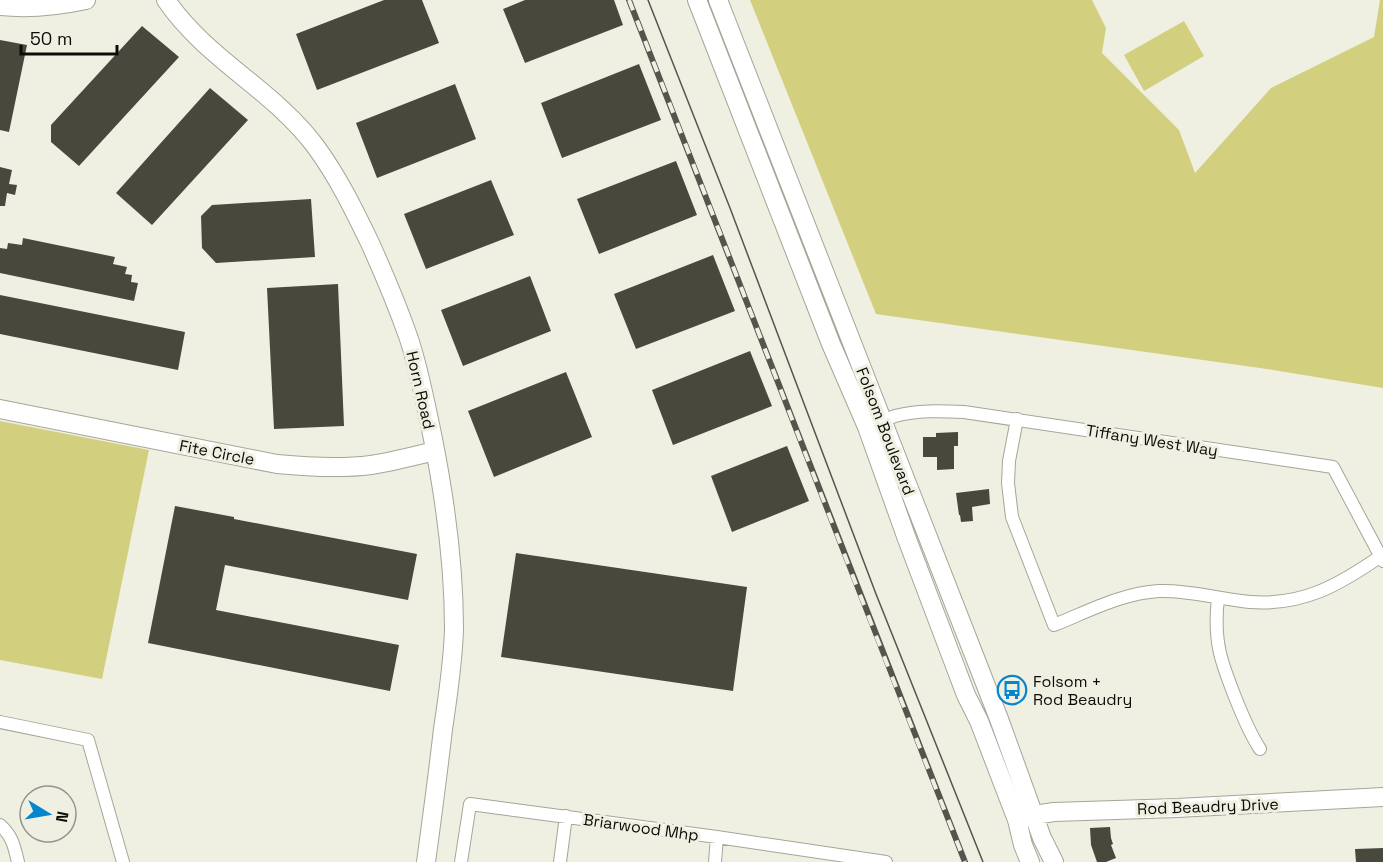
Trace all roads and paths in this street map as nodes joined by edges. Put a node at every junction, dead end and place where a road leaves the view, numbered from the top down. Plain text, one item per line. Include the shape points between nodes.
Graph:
1 (86, 0) edge
2 (166, 0) edge
3 (697, 0) edge
4 (718, 0) edge
5 (0, 6) edge
6 (0, 408) edge
7 (1017, 420) junction
8 (875, 424) junction
9 (435, 451) junction
10 (1382, 558) edge
11 (1218, 598) junction
12 (0, 722) edge
13 (1260, 749) dead end
14 (1383, 797) edge
15 (566, 816) junction
16 (1025, 817) junction
17 (0, 825) edge
18 (717, 837) junction
19 (822, 857) edge
20 (18, 862) edge
21 (123, 862) edge
22 (426, 862) edge
23 (461, 862) edge
24 (560, 862) edge
25 (715, 862) edge
26 (886, 862) edge
27 (1030, 862) edge
28 (1054, 862) edge

1 - 5 street via 35,7
2 - 9 street, Horn Road via 209,48 294,121 334,173 382,271 408,337
3 - 8 street, Folsom Boulevard via 831,344
4 - 8 street, Folsom Boulevard
6 - 9 street, Fite Circle via 277,464 370,465
7 - 8 street, Tiffany West Way via 943,411 895,416
7 - 10 street, Tiffany West Way via 1333,467
7 - 11 street via 1009,461 1012,517 1054,625 1139,594 1158,591
8 - 16 street, Folsom Boulevard via 995,709
9 - 22 street, Horn Road via 446,512 454,632
10 - 11 street via 1337,585 1304,597 1278,602
11 - 13 street via 1216,636 1222,663 1249,732
12 - 21 street via 88,740
14 - 16 street, Rod Beaudry Drive via 1054,812
15 - 18 street, Briarwood Mhp
15 - 23 street, Briarwood Mhp via 470,804
15 - 24 street, Briarwood Mhp
16 - 27 street, Folsom Boulevard via 1023,845
16 - 28 street, Folsom Boulevard
17 - 20 street via 12,839
18 - 19 street, Briarwood Mhp
18 - 25 street, Briarwood Mhp
19 - 26 street, Briarwood Mhp

